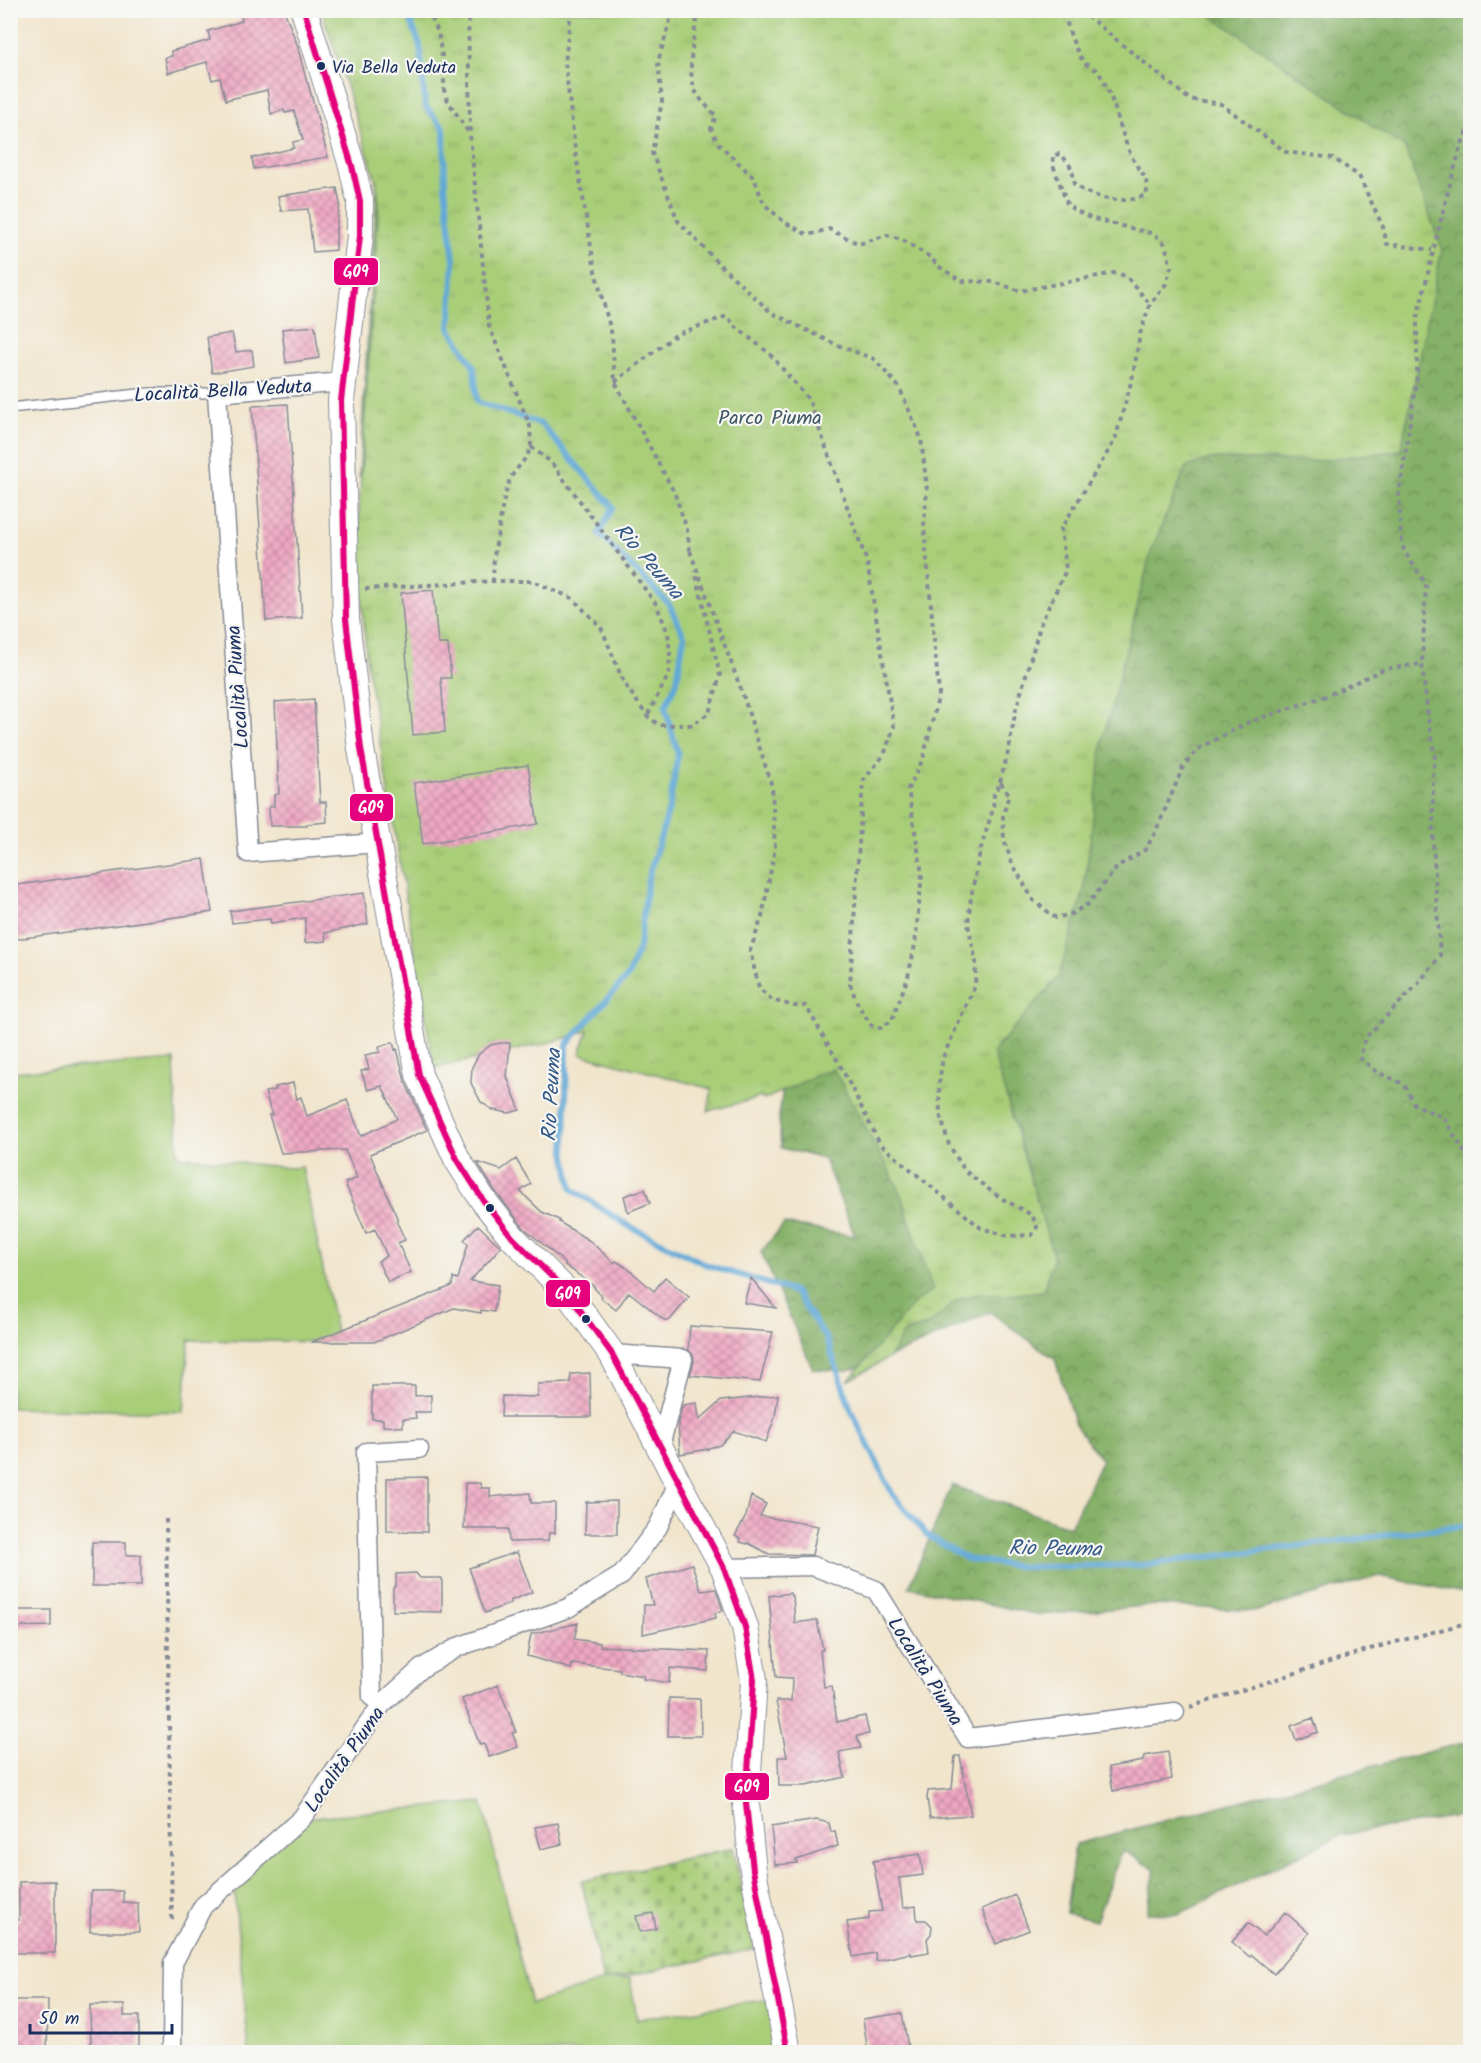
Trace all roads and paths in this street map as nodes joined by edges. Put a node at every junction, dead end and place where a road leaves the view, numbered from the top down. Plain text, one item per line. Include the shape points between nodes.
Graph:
1 (304, 10) edge
2 (428, 10) edge
3 (468, 10) edge
4 (571, 10) edge
5 (673, 10) edge
6 (699, 10) edge
7 (1065, 10) edge
8 (1080, 10) edge
9 (1470, 123) edge
10 (471, 135) junction
11 (1432, 250) junction
12 (1150, 304) junction
13 (343, 382) junction
14 (615, 382) junction
15 (218, 393) junction
16 (10, 408) edge
17 (531, 447) junction
18 (690, 551) junction
19 (493, 581) junction
20 (347, 591) junction
21 (1422, 664) junction
22 (647, 717) junction
23 (1000, 782) junction
24 (377, 843) junction
25 (1470, 1162) edge
26 (612, 1354) junction
27 (660, 1446) junction
28 (419, 1449) dead end
29 (678, 1483) junction
30 (166, 1519) dead end
31 (724, 1568) junction
32 (1470, 1622) edge
33 (382, 1704) junction
34 (1175, 1712) joint
35 (173, 1963) junction
36 (172, 2052) edge
37 (788, 2052) edge

1 - 13 street via 360,201 360,236
2 - 10 path via 438,32 444,90
3 - 10 path
4 - 14 path via 565,62 595,271 612,335
5 - 14 path via 658,62 662,101 652,153 678,221 772,313 874,359 899,387 921,438 927,489 924,527 939,694 923,759 908,789 922,874 915,945 892,1020 881,1028 872,1026 850,984 863,781 884,755 894,727 867,562 809,400 770,354 727,316 677,334
6 - 12 path via 692,43 696,92 716,116 711,128 718,143 754,178 764,204 784,222 808,235 829,229 859,244 887,235 901,239 961,281 994,282 1020,291 1114,273 1126,276
7 - 12 path via 1071,36 1084,63 1098,71 1135,166 1146,178 1147,194 1136,200 1102,198 1083,192 1074,184 1074,173 1060,154 1053,155 1053,165 1068,206 1090,218 1154,234 1165,244 1171,267 1166,284
8 - 11 path via 1190,99 1221,104 1286,152 1333,158 1359,176 1387,244
9 - 11 path
10 - 17 path via 489,326 530,426
11 - 21 path via 1417,320 1417,376 1399,494 1404,551 1426,584
12 - 23 path via 1115,440 1061,529 1066,570 1041,623 1014,713
13 - 15 street, Località Bella Veduta
13 - 20 street
14 - 18 path via 674,492
15 - 16 lane, Località Bella Veduta via 148,393
15 - 24 street, Località Piuma via 248,853
17 - 19 path via 510,478
17 - 22 path via 551,462 656,604 668,633 669,674
18 - 22 path via 720,676 709,713 692,724 659,724
18 - 23 path via 772,787 775,848 762,917 750,951 759,988 772,1000 806,1006 880,1144 981,1228 1008,1236 1032,1235 1037,1227 1032,1215 999,1197 965,1171 949,1145 940,1114 943,1057 975,986 976,962 968,924 971,897
19 - 20 path
19 - 22 path via 532,581 572,598 601,627 624,683
20 - 24 street via 346,619 361,749
21 - 23 path via 1384,669 1326,696 1249,722 1201,747 1184,765 1145,850 1118,866 1088,904 1071,914 1056,918 1033,900 1012,863 1004,840 1003,816 1009,794
21 - 25 path via 1435,756 1433,842 1440,956 1365,1038 1360,1058 1377,1072 1404,1084 1414,1104 1444,1118
24 - 26 street via 418,1076 457,1159 483,1200 513,1238 567,1292
26 - 27 street
26 - 27 street via 683,1359
27 - 29 street
28 - 33 street via 366,1452 372,1697
29 - 31 street
29 - 33 street, Località Piuma via 658,1527 622,1575 568,1608 458,1647 422,1668
30 - 35 path
31 - 34 street, Località Piuma via 813,1566 876,1590 968,1738
31 - 37 street via 745,1627 754,1680 746,1803 753,1870
32 - 34 path via 1370,1649
33 - 35 street, Località Piuma via 302,1818 203,1906
35 - 36 street, Località Piuma

